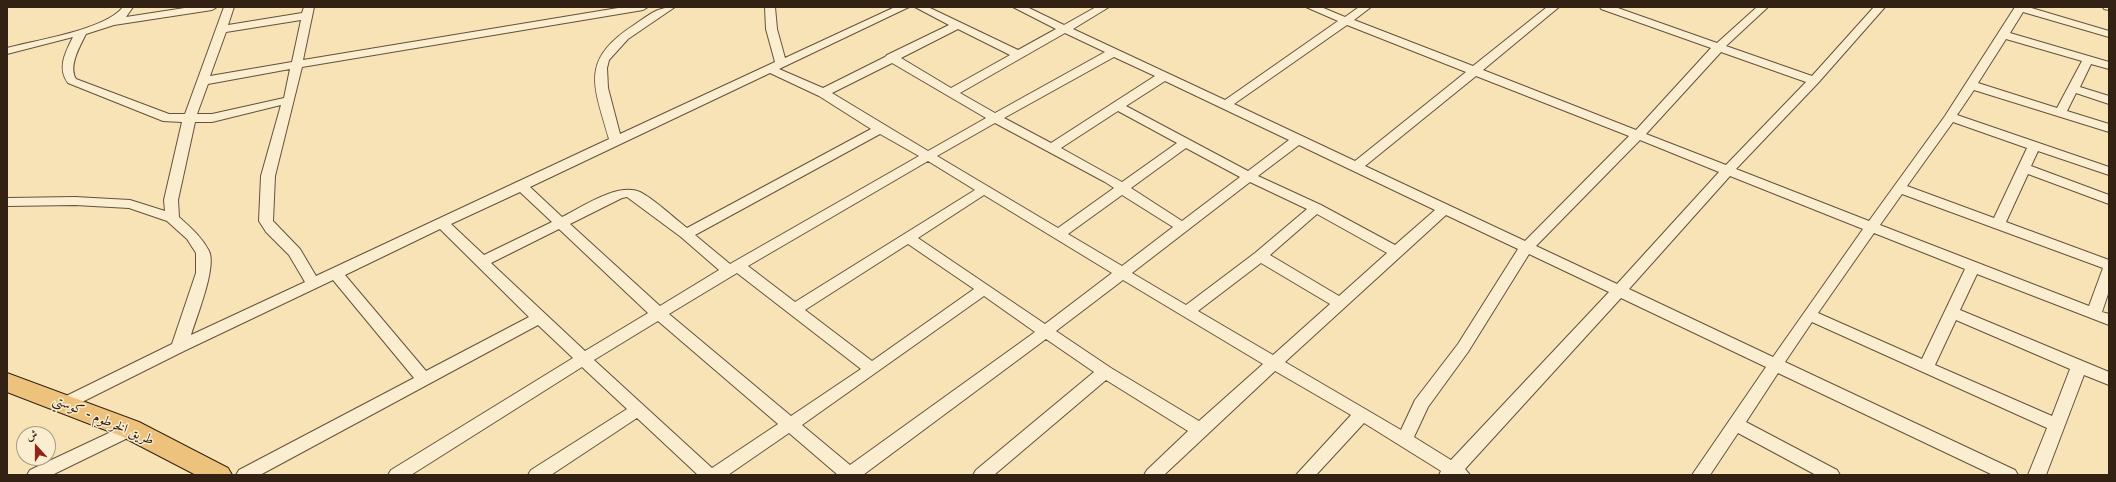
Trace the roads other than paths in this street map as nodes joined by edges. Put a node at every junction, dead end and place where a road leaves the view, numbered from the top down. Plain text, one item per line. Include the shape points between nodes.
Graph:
1 (128, 7) edge
2 (212, 7) edge
3 (228, 7) edge
4 (643, 7) edge
5 (670, 7) edge
6 (770, 7) edge
7 (904, 7) edge
8 (920, 7) edge
9 (1018, 7) edge
10 (1104, 7) edge
11 (1311, 7) edge
12 (1366, 7) edge
13 (1554, 7) edge
14 (1605, 7) edge
15 (1763, 7) edge
16 (1880, 7) edge
17 (2021, 8) edge
18 (308, 11) edge
19 (1345, 20) junction
20 (114, 22) junction
21 (958, 25) junction
22 (221, 29) junction
23 (1064, 29) junction
24 (81, 33) junction
25 (2003, 34) junction
26 (2109, 34) edge
27 (1719, 47) junction
28 (7, 51) edge
29 (1114, 52) junction
30 (1019, 55) junction
31 (891, 57) junction
32 (2088, 60) junction
33 (297, 64) junction
34 (2109, 66) edge
35 (775, 67) junction
36 (1476, 72) junction
37 (1164, 76) junction
38 (202, 81) junction
39 (1814, 81) junction
40 (1971, 85) junction
41 (2072, 88) junction
42 (952, 92) junction
43 (823, 93) junction
44 (289, 100) junction
45 (2109, 100) edge
46 (1225, 105) junction
47 (1118, 106) junction
48 (2060, 113) junction
49 (1950, 117) junction
50 (189, 119) junction
51 (996, 119) junction
52 (2109, 128) edge
53 (880, 129) junction
54 (1638, 135) junction
55 (1298, 139) junction
56 (616, 142) junction
57 (1186, 143) junction
58 (2035, 145) junction
59 (1052, 148) junction
60 (928, 156) junction
61 (1356, 167) junction
62 (2024, 168) junction
63 (1728, 170) junction
64 (2109, 171) edge
65 (1249, 176) junction
66 (521, 186) junction
67 (1122, 188) junction
68 (1899, 188) junction
69 (985, 189) junction
70 (2109, 200) edge
71 (7, 202) edge
72 (1316, 208) junction
73 (1445, 208) junction
74 (172, 218) junction
75 (561, 222) junction
76 (443, 224) junction
77 (1998, 224) junction
78 (1181, 226) junction
79 (1872, 227) junction
80 (686, 234) junction
81 (1059, 234) junction
82 (909, 238) junction
83 (1527, 247) junction
84 (1396, 252) junction
85 (1260, 256) junction
86 (482, 262) junction
87 (2109, 265) edge
88 (1973, 267) junction
89 (734, 269) junction
90 (2109, 269) edge
91 (1123, 272) junction
92 (336, 274) junction
93 (314, 285) junction
94 (984, 289) junction
95 (1619, 291) junction
96 (1339, 303) junction
97 (794, 310) junction
98 (1187, 312) junction
99 (1951, 312) junction
100 (659, 314) junction
101 (2094, 314) junction
102 (1809, 315) junction
103 (539, 318) junction
104 (2109, 320) edge
105 (1045, 332) junction
106 (180, 347) junction
107 (583, 358) junction
108 (1276, 363) junction
109 (1775, 365) junction
110 (2079, 367) junction
111 (1926, 368) junction
112 (872, 369) junction
113 (1105, 372) junction
114 (2109, 379) edge
115 (424, 380) junction
116 (7, 382) edge
117 (64, 404) junction
118 (638, 410) junction
119 (1362, 414) junction
120 (790, 424) junction
121 (1737, 425) junction
122 (2055, 425) junction
123 (130, 429) junction
124 (1200, 430) junction
125 (1404, 440) junction
126 (1454, 473) edge
127 (986, 474) edge
128 (36, 475) edge
129 (218, 475) edge
130 (245, 475) edge
131 (397, 475) edge
132 (538, 475) edge
133 (709, 475) edge
134 (715, 475) edge
135 (850, 475) edge
136 (1153, 475) edge
137 (1305, 475) edge
138 (1701, 475) edge
139 (1831, 475) edge
140 (2009, 475) edge
141 (2037, 475) edge

1 - 20 street
2 - 20 street
3 - 22 street
4 - 33 street
5 - 56 street via 614,44 602,61 601,78
6 - 35 street
7 - 35 street
8 - 21 street
9 - 23 street
10 - 23 street
11 - 19 street
12 - 19 street
13 - 36 street
14 - 27 street
15 - 27 street
16 - 39 street
17 - 25 street
17 - 26 street
18 - 22 street
18 - 33 street
19 - 36 street
19 - 46 street
20 - 24 street
21 - 30 street
21 - 31 street
22 - 38 street
23 - 29 street
23 - 30 street
24 - 28 street
24 - 50 street via 70,55 68,75 72,80 167,118
25 - 32 street
25 - 40 street
27 - 39 street
27 - 54 street
29 - 37 street
29 - 51 street
30 - 42 street
31 - 42 street
31 - 43 street
32 - 34 street
32 - 41 street
33 - 38 street
33 - 44 street
35 - 43 street
35 - 56 street
36 - 54 street
36 - 61 street
37 - 46 street
37 - 47 street
38 - 50 street
39 - 63 street
40 - 48 street
40 - 49 street
41 - 45 street
41 - 48 street
42 - 51 street
43 - 53 street
44 - 50 street via 212,118
44 - 93 street via 268,176 266,221 295,252
46 - 55 street
47 - 57 street
47 - 59 street
48 - 52 street
49 - 58 street
49 - 68 street
50 - 74 street via 171,200
51 - 59 street
51 - 60 street
53 - 60 street
53 - 80 street
54 - 63 street
54 - 83 street
55 - 61 street
55 - 65 street
56 - 66 street
57 - 65 street
57 - 67 street
58 - 62 street
58 - 64 street
59 - 67 street
60 - 69 street
60 - 89 street
61 - 73 street
62 - 70 street
62 - 77 street
63 - 79 street
63 - 95 street
65 - 72 street
65 - 78 street
66 - 75 street
66 - 76 street
67 - 78 street
67 - 81 street
68 - 77 street
68 - 79 street
69 - 81 street
69 - 82 street
71 - 74 street via 75,201 130,204
72 - 84 street
72 - 85 street
73 - 83 street
73 - 84 street
74 - 106 street via 192,236 203,253 203,273
75 - 80 street via 619,194 628,193 635,195
75 - 86 street
75 - 100 street
76 - 86 street
76 - 92 street
77 - 87 street
78 - 91 street
79 - 88 street
79 - 102 street
80 - 89 street
81 - 91 street
82 - 94 street
82 - 97 street
83 - 95 street
83 - 125 street via 1463,348 1421,404
84 - 96 street
85 - 96 street
85 - 98 street
86 - 103 street
88 - 99 street
88 - 101 street
89 - 97 street
89 - 100 street
90 - 101 street
91 - 98 street
91 - 105 street
92 - 93 street
92 - 115 street
93 - 106 street
94 - 105 street
94 - 112 street
95 - 109 street
95 - 126 street
96 - 108 street
97 - 112 street
98 - 108 street
99 - 110 street
99 - 111 street
100 - 107 street
100 - 120 street
101 - 104 street
102 - 109 street
102 - 111 street
103 - 107 street
103 - 115 street
105 - 113 street
105 - 135 street
106 - 117 street
107 - 118 street
107 - 131 street
108 - 119 street
108 - 124 street
109 - 121 street
109 - 140 street
110 - 114 street
110 - 122 street
111 - 122 street
112 - 120 street
113 - 124 street
113 - 127 street
115 - 130 street
116 - 117 highway, طريق الخرطوم - كوستي
117 - 123 highway, طريق الخرطوم - كوستي
118 - 132 street
118 - 133 street
119 - 125 street
119 - 137 street
120 - 134 street
120 - 135 street
121 - 138 street
121 - 139 street
122 - 141 street
123 - 128 street
123 - 129 highway, طريق الخرطوم - كوستي
124 - 136 street
125 - 126 street

